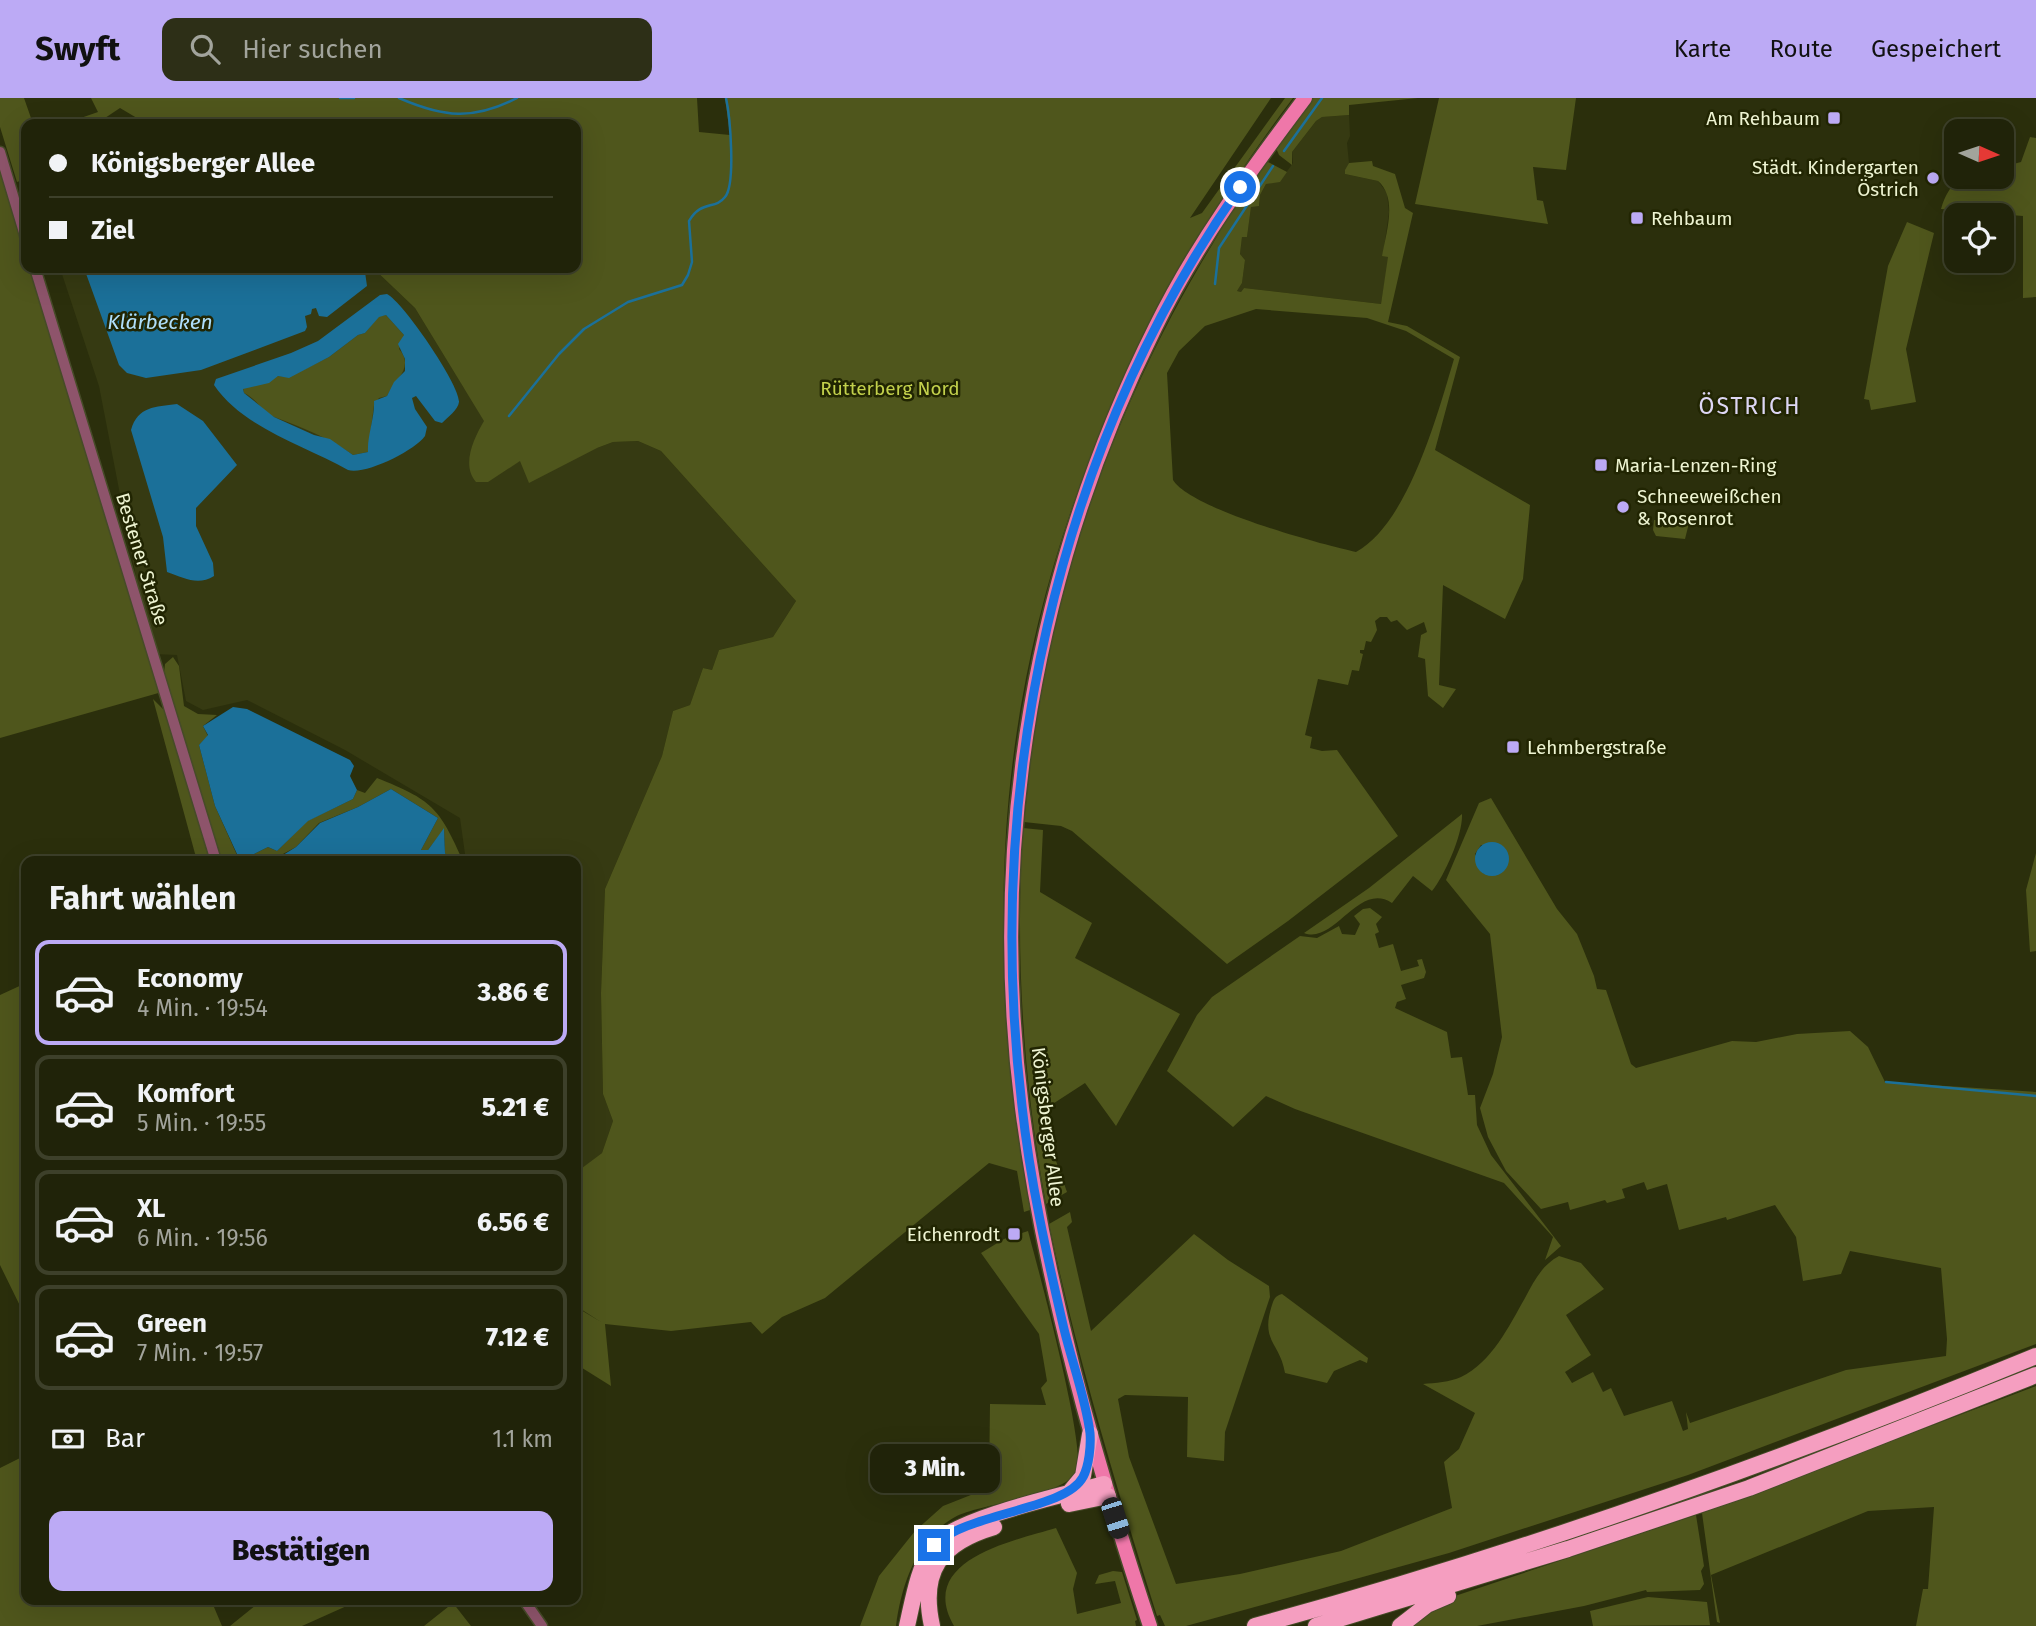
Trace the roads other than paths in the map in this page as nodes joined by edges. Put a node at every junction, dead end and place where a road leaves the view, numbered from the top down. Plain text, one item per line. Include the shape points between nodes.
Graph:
1 (1305, 98) edge
2 (0, 152) edge
3 (21, 222) edge
4 (37, 273) edge
5 (214, 856) edge
6 (2036, 1356) edge
7 (2036, 1375) edge
8 (1090, 1434) junction
9 (1106, 1490) junction
10 (1068, 1494) junction
11 (1568, 1549) junction
12 (527, 1605) edge
13 (542, 1626) edge
14 (907, 1626) edge
15 (932, 1626) edge
16 (1150, 1626) edge
17 (1255, 1626) edge
18 (1316, 1626) edge
19 (1401, 1626) edge

1 - 8 main road, Königsberger Allee via 1215,223 1155,327 1106,436 1051,603 1029,717 1014,831 1011,922 1022,1105 1050,1268
2 - 3 street
4 - 5 street, Bestener Straße
6 - 17 highway via 1747,1469 1374,1594
7 - 11 highway via 1749,1488
8 - 9 main road, Königsberger Allee
8 - 10 highway via 1083,1476
9 - 10 highway
9 - 15 highway via 979,1531 959,1543 934,1568 927,1587
9 - 16 main road, Königsberger Allee
10 - 14 highway via 946,1534 927,1558
11 - 18 highway
11 - 19 highway via 1427,1605
12 - 13 street

